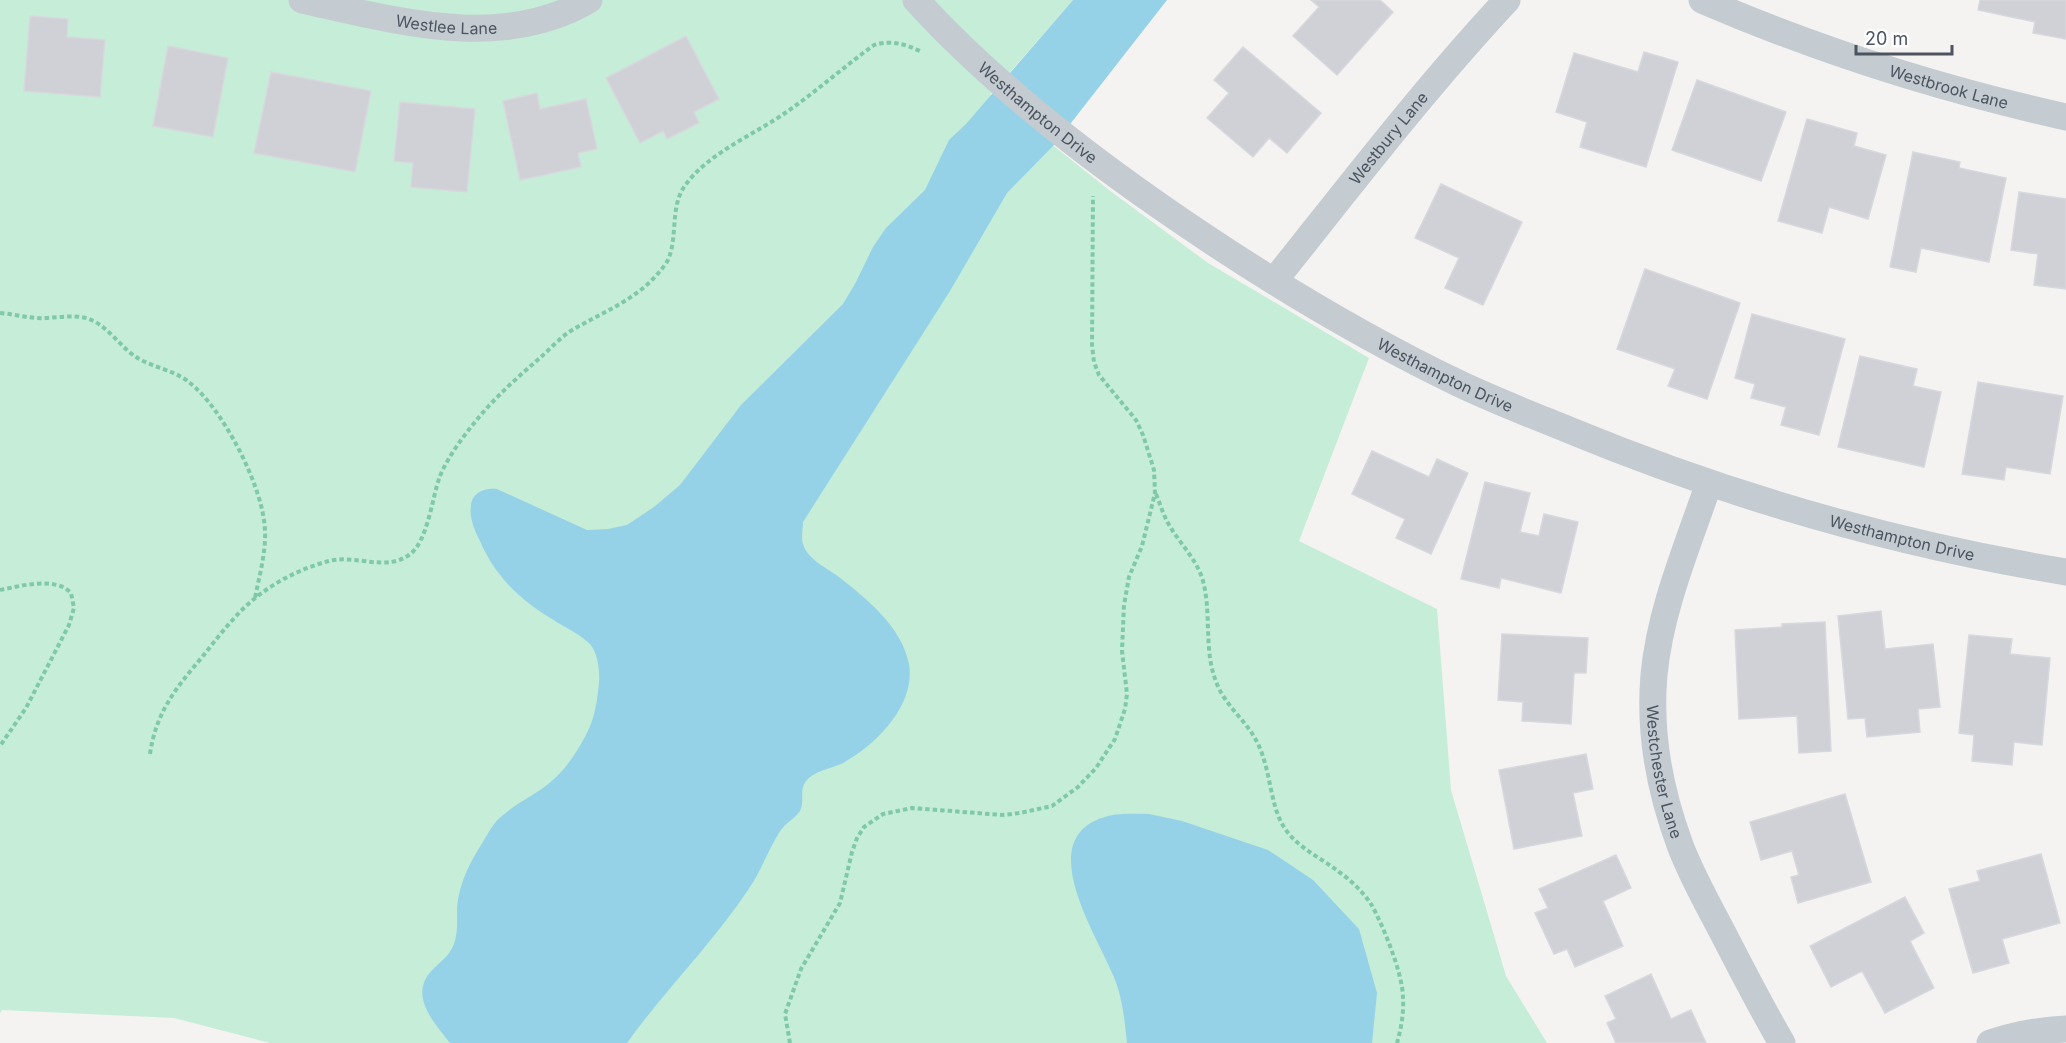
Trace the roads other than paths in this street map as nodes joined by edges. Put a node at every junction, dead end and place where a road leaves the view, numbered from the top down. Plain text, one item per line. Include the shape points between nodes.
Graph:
1 (302, 0) edge
2 (589, 0) edge
3 (916, 0) edge
4 (1507, 0) edge
5 (1702, 0) edge
6 (2066, 117) edge
7 (1275, 281) junction
8 (1709, 483) junction
9 (2066, 572) edge
10 (2066, 1029) edge
11 (1782, 1043) edge
12 (1990, 1043) edge

1 - 2 street, Westlee Lane via 411,23 472,28 527,23
3 - 7 street, Westhampton Drive via 984,67 1089,156
4 - 7 street, Westbury Lane via 1404,118
5 - 6 street, Westbrook Lane via 1884,69 1951,90
7 - 8 street, Westhampton Drive via 1335,318 1459,383 1614,449
8 - 9 street, Westhampton Drive via 1886,536
8 - 11 street, Westchester Lane via 1659,641 1653,685 1655,747 1667,803 1685,856
10 - 12 street via 2035,1031

